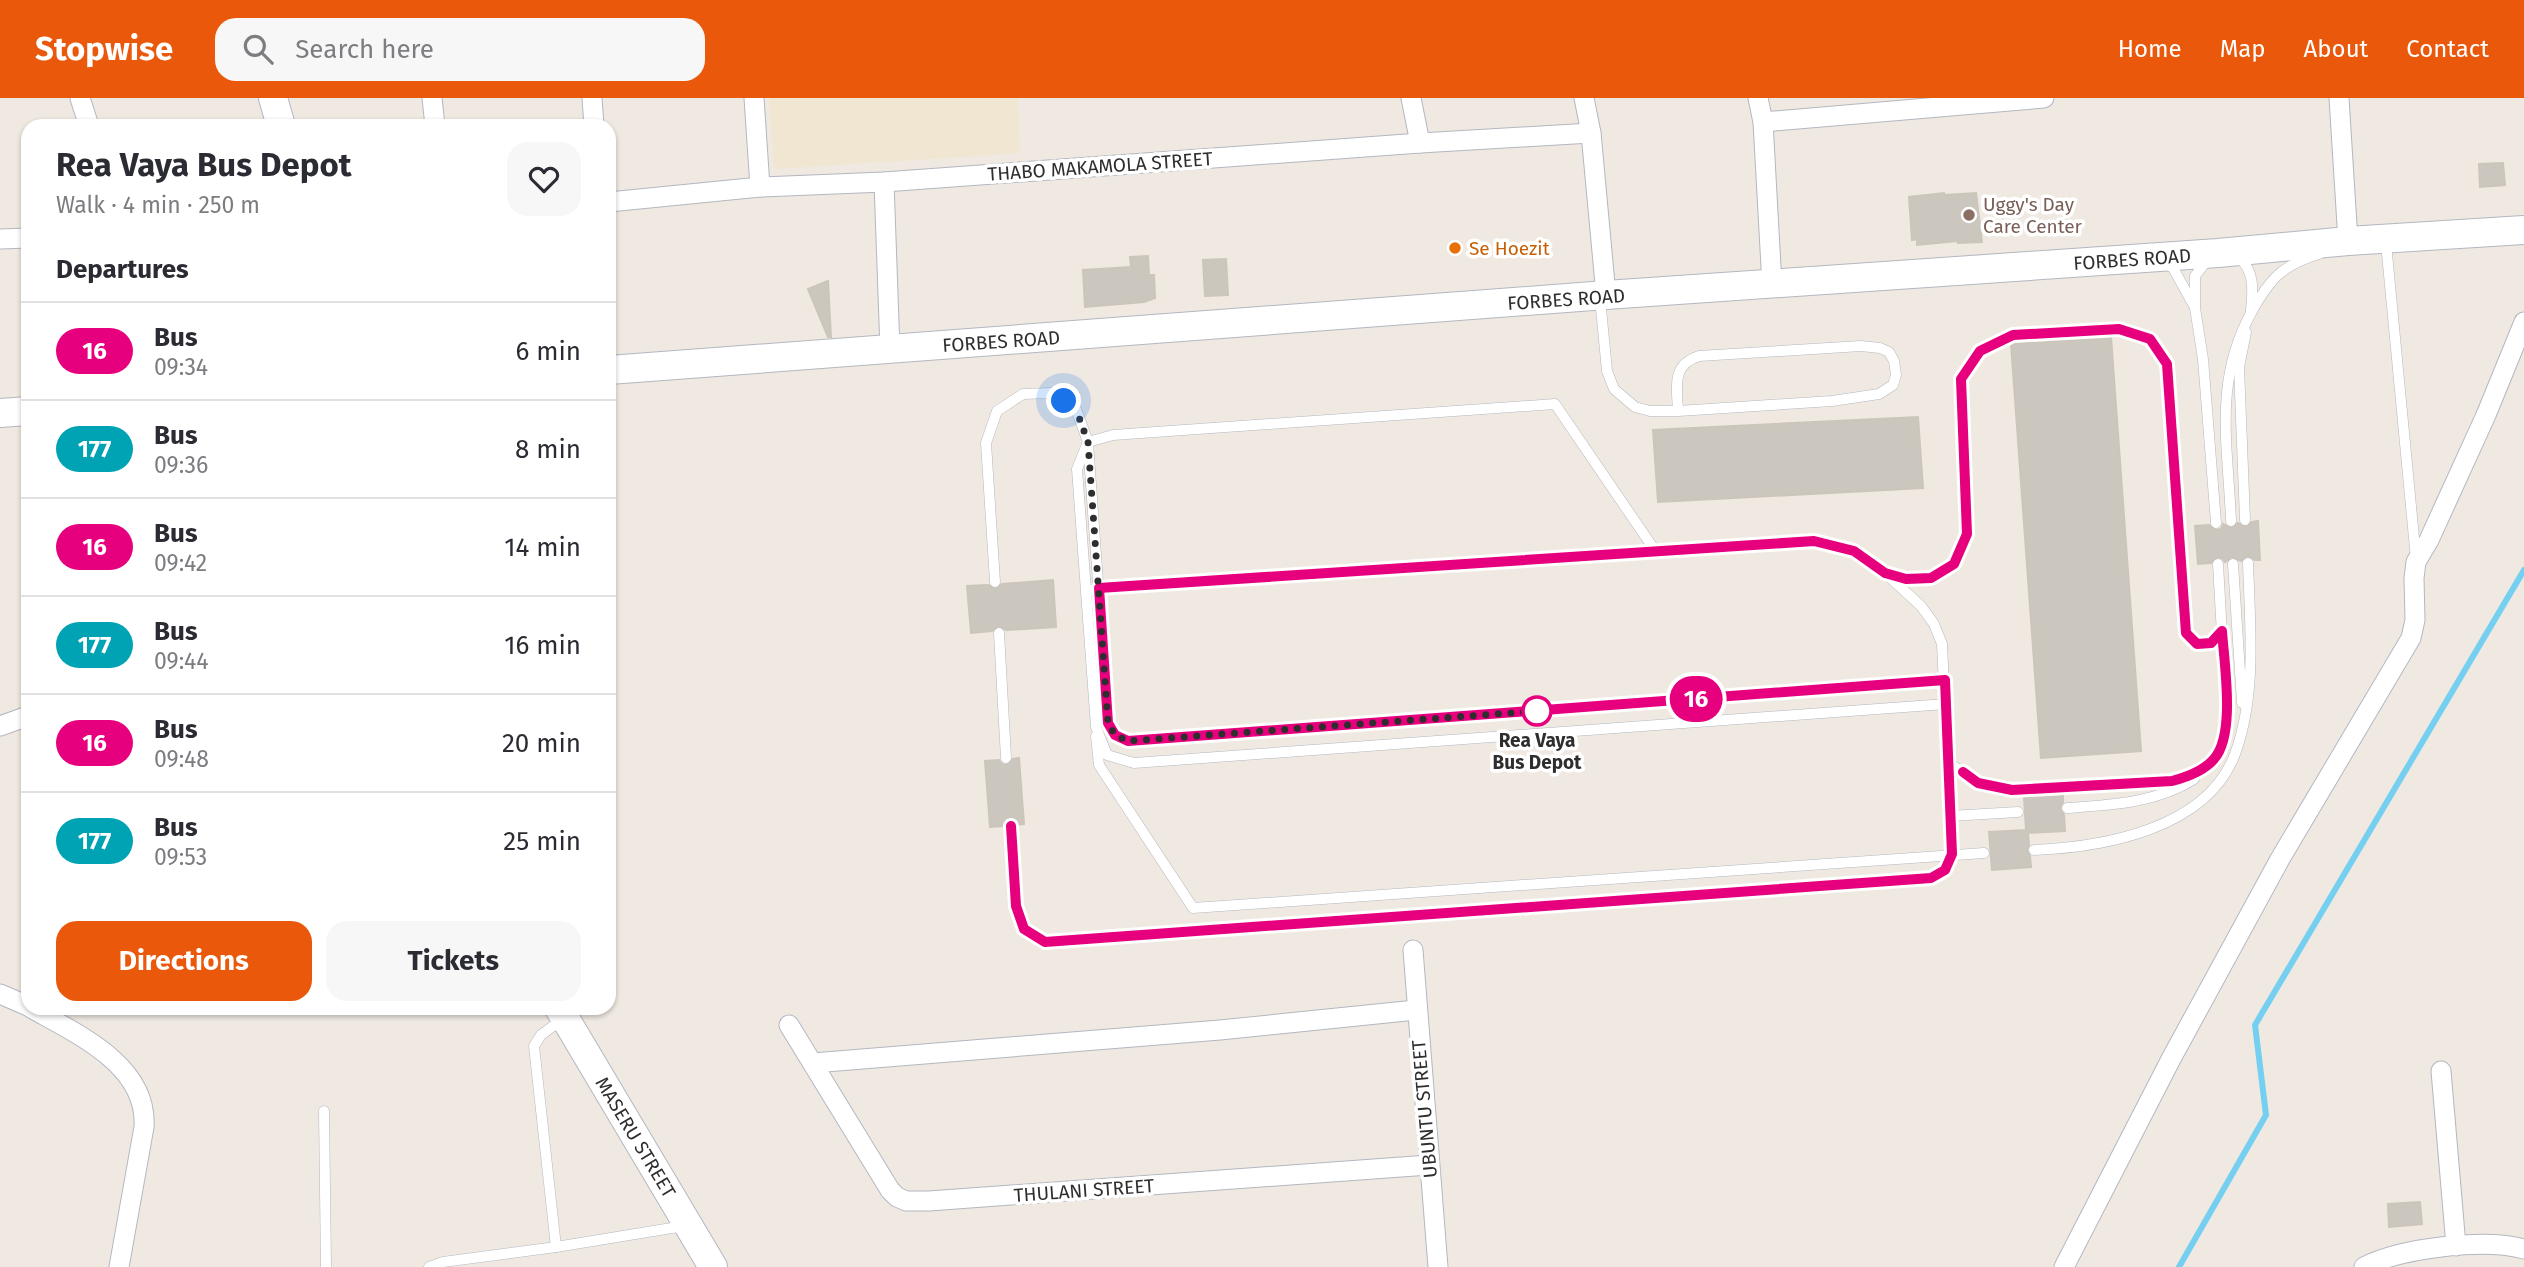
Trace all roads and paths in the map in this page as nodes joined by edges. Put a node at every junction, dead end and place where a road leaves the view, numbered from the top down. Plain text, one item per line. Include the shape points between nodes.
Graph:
1 (80, 98) edge
2 (273, 98) edge
3 (432, 98) edge
4 (592, 98) edge
5 (754, 98) edge
6 (1411, 98) edge
7 (1584, 98) edge
8 (1759, 98) edge
9 (2044, 98) edge
10 (2339, 98) edge
11 (1925, 102) edge
12 (87, 119) edge
13 (279, 119) edge
14 (434, 119) edge
15 (594, 119) edge
16 (1763, 122) junction
17 (1591, 133) junction
18 (1420, 143) junction
19 (884, 182) junction
20 (760, 187) junction
21 (616, 201) edge
22 (2524, 230) edge
23 (21, 238) edge
24 (0, 239) edge
25 (2368, 240) junction
26 (2225, 253) junction
27 (2155, 257) junction
28 (1772, 285) junction
29 (1603, 296) junction
30 (2195, 308) junction
31 (2250, 314) junction
32 (2524, 322) edge
33 (890, 350) junction
34 (616, 370) edge
35 (1678, 411) junction
36 (21, 412) edge
37 (0, 413) edge
38 (1088, 442) junction
39 (2245, 520) dead end
40 (2231, 522) dead end
41 (2216, 523) dead end
42 (1656, 552) junction
43 (2416, 562) junction
44 (2248, 563) dead end
45 (2218, 564) dead end
46 (2233, 564) dead end
47 (1885, 573) junction
48 (995, 582) dead end
49 (1099, 588) junction
50 (1087, 590) junction
51 (2222, 631) junction
52 (999, 633) dead end
53 (1945, 680) junction
54 (1945, 704) junction
55 (21, 718) edge
56 (2243, 724) junction
57 (0, 726) edge
58 (1096, 727) junction
59 (1006, 758) dead end
60 (2214, 759) junction
61 (1948, 762) junction
62 (2067, 808) dead end
63 (2018, 812) dead end
64 (1950, 816) junction
65 (1011, 826) dead end
66 (2034, 850) dead end
67 (1984, 853) dead end
68 (1952, 854) junction
69 (1413, 950) dead end
70 (0, 995) edge
71 (21, 1003) edge
72 (1416, 1010) junction
73 (43, 1015) edge
74 (560, 1015) edge
75 (563, 1015) edge
76 (789, 1025) dead end
77 (813, 1063) junction
78 (2441, 1071) dead end
79 (324, 1111) dead end
80 (1429, 1165) junction
81 (688, 1225) junction
82 (2456, 1246) junction
83 (556, 1247) junction
84 (2524, 1249) edge
85 (119, 1267) edge
86 (326, 1267) edge
87 (429, 1267) edge
88 (713, 1267) edge
89 (1437, 1267) edge
90 (2064, 1267) edge
91 (2364, 1267) edge

1 - 12 street
2 - 13 street
3 - 14 street
4 - 15 street
5 - 20 street
6 - 18 street
7 - 17 street
8 - 16 street
9 - 11 street
10 - 25 street
11 - 16 street
16 - 28 street
17 - 18 street, THABO MAKAMOLA STREET
17 - 29 street
18 - 19 street, THABO MAKAMOLA STREET
19 - 20 street, THABO MAKAMOLA STREET
19 - 33 street
20 - 21 street, THABO MAKAMOLA STREET
22 - 25 street, FORBES ROAD
23 - 24 street
25 - 26 street, FORBES ROAD
25 - 31 lane via 2282,270
25 - 43 lane
26 - 27 street, FORBES ROAD
26 - 30 lane via 2204,262 2195,276
26 - 31 lane via 2243,261 2250,272
27 - 28 street, FORBES ROAD
27 - 30 lane via 2174,268
28 - 29 street, FORBES ROAD
29 - 33 street, FORBES ROAD
29 - 35 lane via 1607,371 1614,389 1635,407
30 - 41 lane
31 - 39 lane via 2239,367
31 - 40 lane via 2227,379 2224,416
32 - 43 street via 2486,415
33 - 34 street, FORBES ROAD
35 - 35 lane via 1679,373 1687,361 1699,356 1861,346 1889,352 1894,361 1893,385 1880,394
36 - 37 street
38 - 42 lane via 1114,435 1555,404
38 - 48 lane via 1076,409 1052,393 1023,394 997,411 986,443
38 - 49 lane
38 - 50 lane via 1077,469
42 - 47 lane via 1814,541 1854,551
42 - 49 lane
43 - 90 street via 2411,638 2274,871
44 - 56 lane via 2250,676
45 - 51 lane
46 - 56 lane
47 - 51 lane via 1906,579 1931,578 1954,564 1967,534 1961,379 1980,351 2013,335 2119,329 2150,339 2167,364 2186,633 2197,644 2211,643
47 - 53 lane via 1934,624 1942,644
49 - 50 lane
49 - 53 lane via 1108,723 1115,735 1128,741
50 - 58 lane
51 - 60 lane via 2227,722
52 - 59 lane
53 - 54 lane
54 - 58 lane via 1134,763 1107,755
54 - 61 lane
55 - 57 street
56 - 66 lane via 2235,755 2221,779 2199,803 2181,814 2141,833 2067,849
58 - 68 lane via 1099,765 1193,908
60 - 61 lane via 2193,775 2172,781 2012,790 1978,783
60 - 62 lane via 2183,786 2151,799
61 - 64 lane
63 - 64 lane
64 - 68 lane
65 - 68 lane via 1016,906 1024,929 1045,942 1931,878 1945,870
67 - 68 lane
69 - 72 street, UBUNTU STREET
70 - 71 street
72 - 77 street
72 - 80 street, UBUNTU STREET
73 - 85 street via 105,1053 129,1074 143,1104 144,1126
74 - 83 lane via 534,1046
75 - 81 street, MASERU STREET
76 - 77 street, THULANI STREET
77 - 80 street, THULANI STREET via 879,1174 893,1193 906,1201
78 - 82 street
79 - 86 lane
80 - 89 street, UBUNTU STREET
81 - 83 lane
81 - 88 street, MASERU STREET
82 - 84 street
82 - 91 street via 2406,1253
83 - 87 lane

